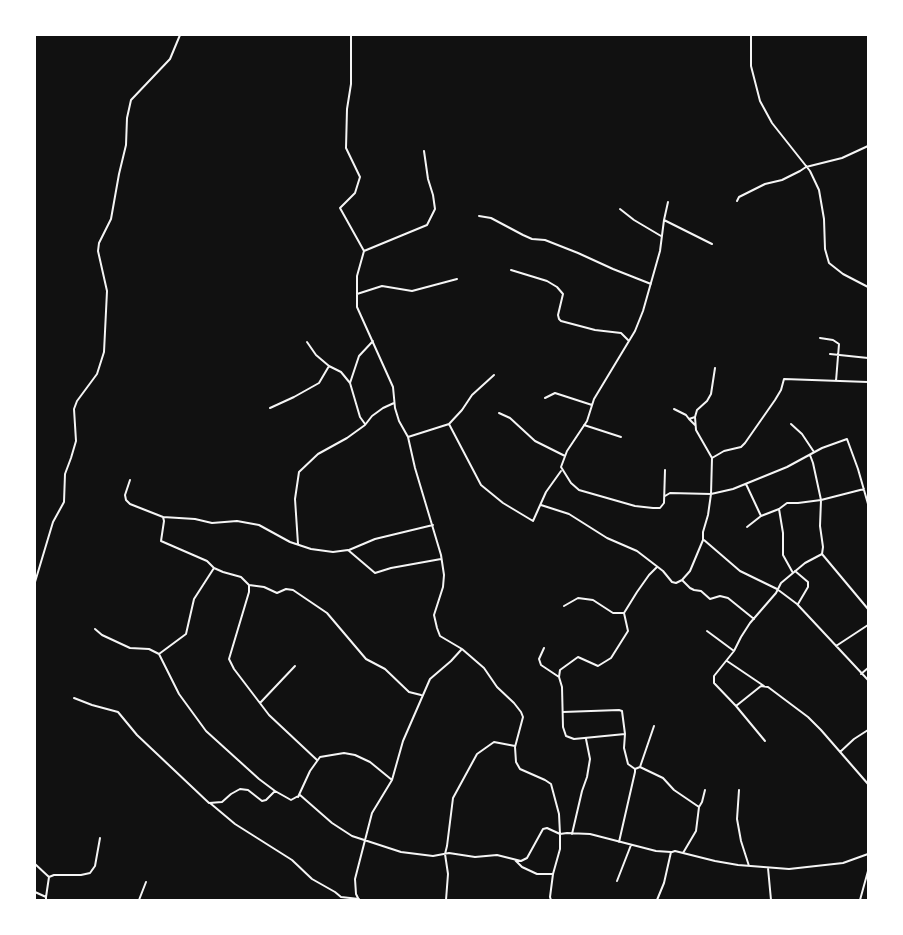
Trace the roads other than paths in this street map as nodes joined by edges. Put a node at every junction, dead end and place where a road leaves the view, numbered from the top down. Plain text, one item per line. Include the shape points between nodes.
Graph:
1 (180, 35) edge
2 (351, 35) edge
3 (751, 35) edge
4 (868, 146) edge
5 (424, 150) dead end
6 (806, 167) junction
7 (737, 201) dead end
8 (668, 202) dead end
9 (620, 209) dead end
10 (479, 216) dead end
11 (664, 220) junction
12 (661, 236) junction
13 (712, 244) dead end
14 (364, 252) junction
15 (511, 270) dead end
16 (456, 279) dead end
17 (651, 284) junction
18 (868, 287) edge
19 (357, 294) junction
20 (820, 338) dead end
21 (628, 340) junction
22 (373, 341) junction
23 (306, 342) dead end
24 (830, 354) dead end
25 (837, 355) junction
26 (868, 358) edge
27 (329, 366) junction
28 (715, 368) dead end
29 (494, 375) dead end
30 (836, 381) junction
31 (868, 382) edge
32 (350, 383) junction
33 (545, 398) dead end
34 (394, 403) junction
35 (592, 405) junction
36 (270, 408) dead end
37 (674, 408) dead end
38 (499, 413) dead end
39 (695, 418) junction
40 (689, 419) junction
41 (449, 424) junction
42 (791, 424) dead end
43 (365, 425) junction
44 (584, 425) junction
45 (696, 425) junction
46 (408, 437) junction
47 (621, 437) dead end
48 (814, 452) junction
49 (810, 455) junction
50 (565, 456) junction
51 (712, 458) junction
52 (561, 470) junction
53 (665, 470) dead end
54 (130, 480) dead end
55 (746, 484) junction
56 (864, 488) junction
57 (711, 494) junction
58 (666, 496) junction
59 (822, 500) junction
60 (868, 504) edge
61 (541, 505) junction
62 (779, 509) junction
63 (761, 516) junction
64 (163, 517) junction
65 (433, 525) junction
66 (747, 527) dead end
67 (704, 540) junction
68 (298, 544) junction
69 (348, 550) junction
70 (822, 554) junction
71 (441, 559) junction
72 (657, 567) junction
73 (214, 568) junction
74 (794, 572) junction
75 (682, 580) junction
76 (35, 582) edge
77 (249, 585) junction
78 (777, 589) junction
79 (797, 604) junction
80 (564, 606) dead end
81 (868, 609) edge
82 (624, 613) junction
83 (754, 619) junction
84 (868, 625) edge
85 (95, 629) dead end
86 (706, 631) dead end
87 (836, 646) junction
88 (544, 648) dead end
89 (462, 649) junction
90 (734, 652) junction
91 (160, 654) junction
92 (727, 661) junction
93 (296, 666) dead end
94 (868, 668) edge
95 (861, 674) junction
96 (559, 677) junction
97 (868, 680) edge
98 (764, 686) junction
99 (422, 696) junction
100 (74, 698) dead end
101 (260, 703) junction
102 (736, 706) junction
103 (563, 712) junction
104 (654, 726) dead end
105 (868, 730) edge
106 (625, 734) junction
107 (586, 738) junction
108 (765, 741) dead end
109 (515, 747) junction
110 (840, 752) junction
111 (317, 760) junction
112 (640, 767) junction
113 (635, 769) junction
114 (392, 780) junction
115 (868, 784) edge
116 (705, 790) dead end
117 (739, 790) dead end
118 (275, 791) junction
119 (298, 797) junction
120 (209, 802) junction
121 (699, 807) junction
122 (560, 834) junction
123 (572, 834) junction
124 (100, 838) dead end
125 (366, 840) junction
126 (619, 842) junction
127 (631, 845) junction
128 (670, 852) junction
129 (683, 853) junction
130 (445, 854) junction
131 (868, 854) edge
132 (515, 860) junction
133 (35, 864) edge
134 (749, 866) junction
135 (768, 868) junction
136 (868, 871) edge
137 (553, 874) junction
138 (49, 877) junction
139 (617, 881) dead end
140 (146, 882) dead end
141 (35, 892) edge
142 (46, 898) edge
143 (359, 899) edge
144 (139, 900) edge
145 (446, 900) edge
146 (551, 900) edge
147 (657, 900) edge
148 (771, 900) edge
149 (860, 900) edge

1 - 76 street via 170,59 131,100 126,145 110,219 98,243 107,291 104,352 97,374 74,409 76,441 65,474 64,502 52,522
2 - 14 street via 346,148 360,177 356,193 340,208
3 - 6 street via 751,66 760,101 772,123
4 - 6 street via 842,158
5 - 14 street via 435,209 426,225
6 - 7 street via 782,180 753,189
6 - 18 street via 817,182 822,200 825,249 830,263
8 - 11 street
9 - 12 street
10 - 17 street
11 - 12 street
11 - 13 street
12 - 17 street
14 - 19 street via 357,276
15 - 21 street via 557,287 563,294 558,315 562,321 621,333
16 - 19 street via 412,291 382,286
17 - 21 street via 644,311
19 - 22 street via 357,307
20 - 25 street via 838,342
21 - 35 street
22 - 32 street via 359,356
22 - 34 street via 394,388
23 - 27 street
24 - 25 street
25 - 26 street
25 - 30 street
27 - 32 street via 341,372
27 - 36 street via 318,383
28 - 39 street via 711,394 697,410
29 - 41 street via 472,395
30 - 31 street
30 - 51 street via 784,379 775,400 745,443
32 - 43 street
33 - 35 street via 555,393
34 - 43 street
34 - 46 street
35 - 44 street
37 - 40 street
38 - 50 street via 510,418 535,441
39 - 40 street
39 - 45 street
40 - 45 street
41 - 46 street
41 - 61 street via 481,485 533,521
42 - 48 street
43 - 68 street via 318,454 299,472 294,499
44 - 47 street
44 - 50 street
45 - 51 street
46 - 65 street
48 - 49 street
48 - 56 street via 847,439
49 - 55 street
49 - 59 street
50 - 52 street
51 - 57 street
52 - 58 street via 579,490 635,506 660,508
52 - 61 street
53 - 58 street
54 - 64 street via 126,500
55 - 57 street
55 - 63 street
56 - 59 street
56 - 60 street
57 - 58 street
57 - 67 street
59 - 62 street via 786,503
59 - 70 street
61 - 72 street via 569,514 607,538 637,551
62 - 63 street
62 - 74 street via 783,555
63 - 66 street
64 - 68 street via 259,525
64 - 73 street via 161,541 206,561
65 - 69 street via 375,539
65 - 71 street
67 - 75 street via 690,571
67 - 78 street via 740,571
68 - 69 street via 326,551
69 - 71 street via 375,573
70 - 74 street
70 - 81 street
71 - 89 street via 443,587 434,621 440,636
72 - 75 street via 672,582
72 - 82 street
73 - 77 street via 241,577
73 - 91 street via 194,599 186,634
74 - 78 street
74 - 79 street via 808,582
75 - 83 street via 710,599 728,598
77 - 99 street via 264,586 277,593 293,590 327,613 366,659 409,692
77 - 101 street via 229,660
78 - 79 street
78 - 83 street
79 - 87 street
80 - 82 street via 578,598 593,600 613,613
82 - 96 street via 628,631 611,658 598,666 578,657 560,670
83 - 90 street
84 - 87 street
85 - 91 street via 130,648 149,649
86 - 90 street
87 - 95 street
88 - 96 street via 539,659 541,665
89 - 99 street via 430,680
89 - 109 street via 484,668 521,712 523,717
90 - 92 street
91 - 118 street via 179,694 206,731
92 - 98 street
92 - 102 street via 713,680
93 - 101 street
94 - 95 street
95 - 97 street
96 - 103 street
98 - 102 street via 755,689
98 - 110 street via 808,717
99 - 114 street via 403,741
100 - 120 street via 118,712 136,735
101 - 111 street
102 - 108 street
103 - 106 street via 622,711
103 - 107 street via 566,736
104 - 112 street
105 - 110 street
106 - 107 street
106 - 113 street via 628,764
107 - 123 street via 590,759 588,777
109 - 122 street via 520,769 551,784 559,814
109 - 130 street via 494,742 477,754 453,798
110 - 115 street
111 - 114 street via 344,753 355,755 370,762
111 - 119 street
112 - 113 street
112 - 121 street via 662,778
113 - 126 street
114 - 125 street via 372,813
116 - 121 street
117 - 134 street via 737,819
118 - 119 street via 291,800
118 - 120 street via 262,800 248,790 240,789 222,802
119 - 125 street via 300,795 352,836
120 - 143 street via 235,824 292,860 312,879 345,898
121 - 129 street via 696,831
122 - 123 street
122 - 132 street via 543,829 528,858
122 - 137 street
123 - 126 street via 590,834
124 - 138 street via 95,866 90,873
125 - 130 street via 401,852 432,856
125 - 143 street via 356,868 356,894
126 - 127 street
127 - 128 street
127 - 139 street
128 - 129 street
128 - 147 street
129 - 134 street
130 - 132 street via 497,855
130 - 145 street via 448,874
131 - 135 street via 843,863
132 - 137 street via 537,874
133 - 138 street
134 - 135 street
135 - 148 street
136 - 149 street
137 - 146 street
138 - 142 street
140 - 144 street
141 - 142 street

